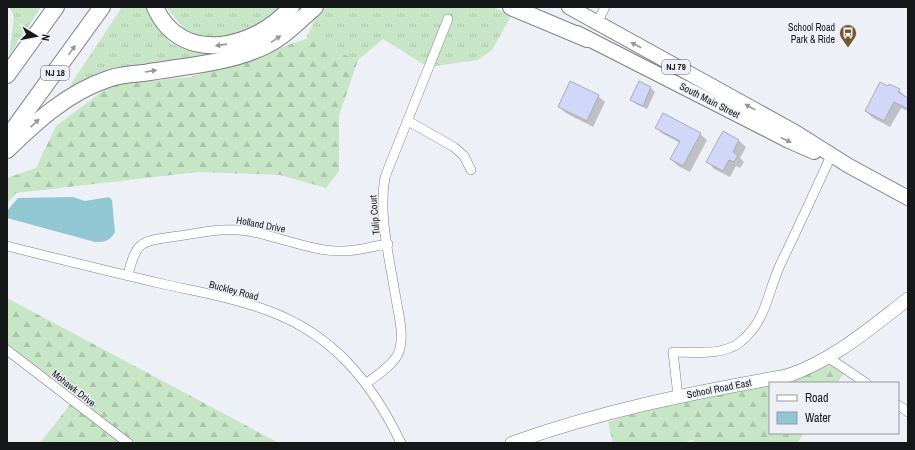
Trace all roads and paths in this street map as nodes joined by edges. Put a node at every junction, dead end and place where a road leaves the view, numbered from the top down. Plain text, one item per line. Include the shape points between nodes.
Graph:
1 (56, 7) edge
2 (102, 7) edge
3 (155, 7) edge
4 (291, 7) edge
5 (315, 7) edge
6 (511, 7) edge
7 (532, 7) edge
8 (569, 7) edge
9 (605, 7) edge
10 (448, 19) dead end
11 (597, 23) junction
12 (587, 39) junction
13 (7, 75) edge
14 (408, 121) junction
15 (7, 138) edge
16 (7, 150) edge
17 (830, 158) junction
18 (849, 166) junction
19 (471, 170) dead end
20 (908, 198) edge
21 (388, 244) junction
22 (7, 246) edge
23 (128, 276) junction
24 (908, 299) edge
25 (7, 350) edge
26 (829, 358) junction
27 (865, 382) edge
28 (367, 383) junction
29 (678, 396) junction
30 (899, 406) edge
31 (908, 412) edge
32 (128, 443) edge
33 (401, 443) edge
34 (512, 443) edge

1 - 13 highway
15 -> 2 highway, NJ 18
4 -> 3 highway via 278,20 251,36 236,42 211,46 187,41 178,36 164,22
16 -> 5 highway via 52,109 97,83 116,77 250,53 275,40
6 - 12 highway
7 - 12 main road, South Main Street / NJ 79
8 - 11 main road, South Main Street / NJ 79
9 - 11 street
10 - 14 street, Tulip Court
18 -> 11 main road, South Main Street / NJ 79 via 795,132
12 -> 17 main road, South Main Street / NJ 79 via 789,141
14 - 19 street via 454,147 464,156
14 - 21 street, Tulip Court via 385,177 383,189 382,201
17 - 18 main road, South Main Street / NJ 79
17 - 29 street via 780,265 759,323 738,344 716,352 673,352
18 - 20 main road, South Main Street / NJ 79
21 - 23 street, Holland Drive via 343,251 248,231 219,230 152,240 140,245 134,253
21 - 28 street, Tulip Court via 400,321 400,344 391,364
22 - 23 street, Buckley Road
23 - 28 street, Buckley Road via 243,303 291,320 332,347
24 - 26 street, School Road East
25 - 32 street, Mohawk Drive
26 - 27 street
26 - 29 street, School Road East via 788,376
28 - 33 street, Buckley Road
29 - 34 street, School Road East via 571,423
30 - 31 street

